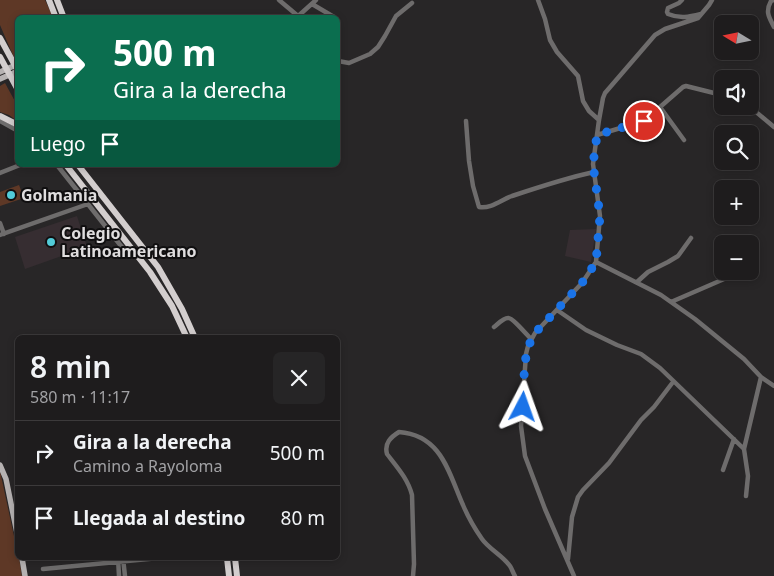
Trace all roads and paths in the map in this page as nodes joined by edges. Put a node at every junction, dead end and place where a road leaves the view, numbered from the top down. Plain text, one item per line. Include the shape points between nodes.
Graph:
1 (49, 0) edge
2 (57, 0) edge
3 (279, 0) edge
4 (316, 0) edge
5 (538, 0) edge
6 (682, 0) edge
7 (712, 0) edge
8 (774, 0) edge
9 (412, 3) dead end
10 (312, 4) junction
11 (702, 14) junction
12 (55, 15) edge
13 (63, 15) edge
14 (295, 15) edge
15 (299, 15) edge
16 (331, 15) edge
17 (774, 27) edge
18 (0, 38) edge
19 (0, 57) edge
20 (340, 61) edge
21 (15, 65) edge
22 (15, 66) edge
23 (0, 72) edge
24 (15, 72) edge
25 (0, 79) edge
26 (15, 84) edge
27 (714, 93) edge
28 (660, 107) junction
29 (759, 114) edge
30 (0, 116) edge
31 (599, 120) junction
32 (0, 121) edge
33 (466, 121) dead end
34 (15, 124) edge
35 (774, 127) edge
36 (15, 129) edge
37 (597, 135) junction
38 (684, 140) dead end
39 (15, 167) edge
40 (80, 167) edge
41 (66, 168) edge
42 (594, 172) junction
43 (0, 173) edge
44 (88, 204) junction
45 (0, 224) edge
46 (2, 234) edge
47 (691, 238) dead end
48 (134, 251) junction
49 (596, 262) junction
50 (722, 280) edge
51 (637, 282) junction
52 (670, 302) junction
53 (557, 310) junction
54 (494, 327) dead end
55 (186, 335) edge
56 (194, 335) edge
57 (531, 339) junction
58 (761, 377) junction
59 (673, 382) junction
60 (774, 386) edge
61 (734, 439) junction
62 (744, 448) junction
63 (0, 465) edge
64 (723, 470) dead end
65 (746, 496) dead end
66 (15, 524) edge
67 (22, 560) edge
68 (113, 560) edge
69 (121, 560) edge
70 (121, 560) edge
71 (227, 560) edge
72 (235, 560) edge
73 (568, 560) junction
74 (43, 569) dead end
75 (25, 576) edge
76 (119, 576) edge
77 (124, 576) edge
78 (229, 576) edge
79 (236, 576) edge
80 (413, 576) edge
81 (515, 576) edge
82 (574, 576) edge

1 - 12 highway
2 - 13 highway
3 - 14 street
4 - 10 street
5 - 31 street via 550,40 578,76 583,101 588,111
6 - 11 street via 668,8 668,14 684,18
7 - 11 street
8 - 17 street via 767,13
9 - 20 street via 396,16 386,36 370,54 349,63
10 - 15 street
10 - 16 street
11 - 31 street via 655,35 605,94
18 - 22 highway
19 - 26 highway
21 - 23 main road
24 - 25 main road
27 - 28 street via 686,86
28 - 37 street via 644,121
28 - 38 street
29 - 35 street
30 - 34 highway
31 - 37 street
32 - 36 street
33 - 42 street via 469,161 479,207 492,206 509,197
37 - 42 street
39 - 43 street
40 - 56 highway via 158,267
41 - 44 street
41 - 48 highway
42 - 49 street via 600,216
44 - 46 street
44 - 48 street via 125,251
45 - 46 street
47 - 51 street via 678,256 648,272
48 - 55 highway via 172,306
49 - 51 street
49 - 53 street
50 - 52 street
51 - 52 street
52 - 58 street via 744,359
53 - 57 street
53 - 59 street via 586,330 641,354
54 - 57 street via 509,317
57 - 73 street via 526,354 522,426 525,456
58 - 60 street
58 - 62 street
59 - 61 street
59 - 73 street via 609,463 578,496 572,517
61 - 62 street
61 - 64 street
62 - 65 street
63 - 66 main road
67 - 75 main road
68 - 74 street
69 - 76 street
70 - 77 street
71 - 78 highway
72 - 79 highway
73 - 82 street
80 - 81 street via 410,486 386,450 389,440 400,432 415,435 434,447 483,540 510,566

